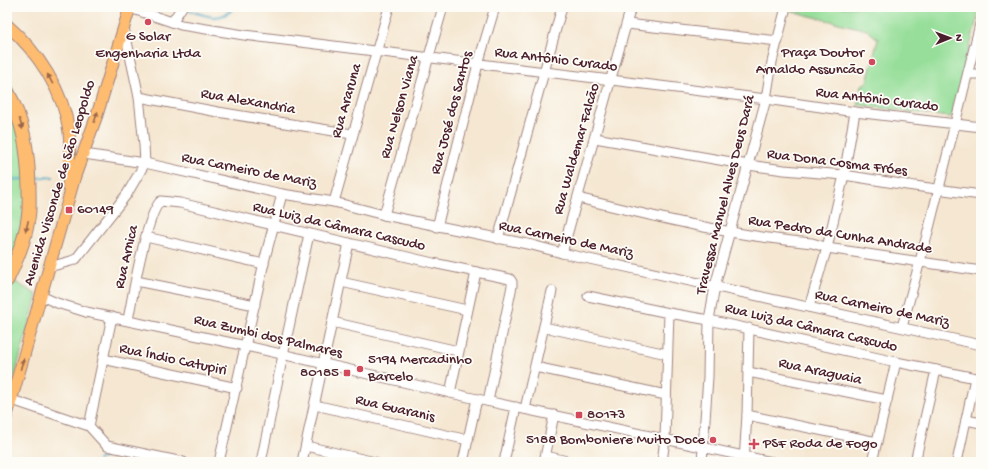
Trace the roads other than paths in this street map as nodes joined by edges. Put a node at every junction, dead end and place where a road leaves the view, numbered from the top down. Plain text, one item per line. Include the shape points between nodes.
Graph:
1 (130, 7) edge
2 (182, 7) edge
3 (389, 7) edge
4 (443, 7) edge
5 (495, 7) edge
6 (562, 7) edge
7 (631, 7) edge
8 (786, 7) edge
9 (981, 20) edge
10 (172, 22) junction
11 (627, 24) junction
12 (7, 25) edge
13 (124, 28) junction
14 (778, 41) junction
15 (376, 50) junction
16 (428, 58) junction
17 (478, 64) junction
18 (543, 72) junction
19 (968, 74) junction
20 (981, 74) edge
21 (610, 81) junction
22 (7, 91) edge
23 (139, 97) junction
24 (766, 99) junction
25 (855, 112) junction
26 (956, 124) junction
27 (981, 127) edge
28 (352, 134) junction
29 (595, 138) junction
30 (84, 154) junction
31 (144, 163) junction
32 (748, 166) junction
33 (844, 175) junction
34 (939, 190) junction
35 (282, 194) junction
36 (981, 195) edge
37 (578, 198) junction
38 (159, 202) joint
39 (334, 202) junction
40 (68, 203) junction
41 (384, 215) junction
42 (273, 226) junction
43 (437, 227) junction
44 (731, 232) junction
45 (310, 234) junction
46 (146, 238) junction
47 (498, 239) junction
48 (349, 243) junction
49 (827, 248) junction
50 (562, 253) junction
51 (920, 261) junction
52 (264, 264) junction
53 (49, 267) junction
54 (981, 271) edge
55 (476, 272) junction
56 (7, 280) edge
57 (136, 281) junction
58 (340, 282) junction
59 (715, 286) junction
60 (552, 291) dead end
61 (41, 296) junction
62 (588, 296) dead end
63 (254, 305) junction
64 (809, 307) junction
65 (467, 310) junction
66 (669, 313) junction
67 (112, 318) junction
68 (128, 320) junction
69 (709, 320) junction
70 (332, 322) junction
71 (544, 327) junction
72 (902, 327) junction
73 (749, 328) junction
74 (981, 345) edge
75 (246, 346) junction
76 (458, 351) junction
77 (667, 354) junction
78 (283, 355) junction
79 (103, 359) junction
80 (896, 362) junction
81 (324, 364) junction
82 (535, 367) junction
83 (936, 370) junction
84 (748, 372) junction
85 (978, 379) edge
86 (237, 388) junction
87 (450, 393) junction
88 (666, 395) junction
89 (477, 399) junction
90 (12, 400) junction
91 (887, 400) junction
92 (488, 401) junction
93 (315, 406) junction
94 (516, 407) junction
95 (526, 409) junction
96 (7, 415) edge
97 (554, 415) junction
98 (747, 415) junction
99 (966, 420) junction
100 (981, 423) edge
101 (89, 426) junction
102 (665, 439) junction
103 (468, 440) junction
104 (877, 442) junction
105 (306, 446) junction
106 (704, 448) junction
107 (545, 459) edge
108 (744, 459) edge
109 (113, 462) edge
110 (125, 462) edge
111 (183, 462) edge
112 (219, 462) edge
113 (261, 462) edge
114 (302, 462) edge
115 (375, 462) edge
116 (464, 462) edge
117 (504, 462) edge
118 (572, 462) edge
119 (662, 462) edge
120 (702, 462) edge
121 (772, 462) edge
122 (872, 462) edge
123 (915, 462) edge
124 (960, 462) edge

1 - 10 street, Rua Antônio Curado
1 - 13 main road, Avenida Visconde de São Leopoldo
2 - 10 street
3 - 15 street, Rua Araruna
4 - 16 street, Rua Nelson Viana
5 - 17 street, Rua José dos Santos
6 - 18 street
7 - 11 street, Rua Waldemar Falcão
8 - 14 street, Travessa Manuel Alves Deus Dará
9 - 19 street
10 - 15 street, Rua Antônio Curado via 244,35
11 - 14 street
11 - 21 street, Rua Waldemar Falcão
40 -> 12 main road via 69,134 66,115 47,73 21,38
13 - 23 street
30 -> 13 main road, Avenida Visconde de São Leopoldo
14 - 24 street, Travessa Manuel Alves Deus Dará
15 - 16 street, Rua Antônio Curado
15 - 28 street, Rua Araruna
16 - 17 street, Rua Antônio Curado
16 - 41 street, Rua Nelson Viana
17 - 18 street, Rua Antônio Curado
17 - 43 street, Rua José dos Santos
18 - 21 street, Rua Antônio Curado
18 - 47 street
19 - 20 street
19 - 26 street
21 - 24 street, Rua Antônio Curado
21 - 29 street, Rua Waldemar Falcão
22 -> 56 highway via 20,119 28,159 29,187 28,221 19,254
23 - 28 street, Rua Alexandria
23 - 31 street
24 - 25 street, Rua Antônio Curado
24 - 32 street, Travessa Manuel Alves Deus Dará
25 - 26 street, Rua Antônio Curado
25 - 33 street
26 - 27 street, Rua Antônio Curado
26 - 34 street
28 - 39 street, Rua Araruna
29 - 32 street, Rua Dona Cosma Fróes
29 - 37 street, Rua Waldemar Falcão
30 - 31 street, Rua Carneiro de Mariz
30 - 40 main road, Avenida Visconde de São Leopoldo
31 - 35 street, Rua Carneiro de Mariz
31 - 53 street via 126,194 76,259
32 - 33 street, Rua Dona Cosma Fróes
32 - 44 street, Travessa Manuel Alves Deus Dará
33 - 34 street, Rua Dona Cosma Fróes
33 - 49 street
34 - 36 street, Rua Dona Cosma Fróes
34 - 51 street
35 - 39 street, Rua Carneiro de Mariz
35 - 42 street
37 - 44 street, Rua Pedro da Cunha Andrade
37 - 50 street, Rua Waldemar Falcão
38 - 42 street, Rua Luiz da Câmara Cascudo via 180,203
38 - 46 street, Rua Arnica via 148,226
39 - 41 street, Rua Carneiro de Mariz
40 - 53 main road, Avenida Visconde de São Leopoldo
41 - 43 street, Rua Carneiro de Mariz
42 - 45 street, Rua Luiz da Câmara Cascudo
42 - 52 street
43 - 47 street, Rua Carneiro de Mariz
44 - 49 street, Rua Pedro da Cunha Andrade via 812,243
44 - 59 street, Travessa Manuel Alves Deus Dará
45 - 48 street, Rua Luiz da Câmara Cascudo
45 - 78 street
46 - 52 street
46 - 57 street, Rua Arnica
47 - 50 street, Rua Carneiro de Mariz
48 - 55 street, Rua Luiz da Câmara Cascudo
48 - 58 street
49 - 51 street, Rua Pedro da Cunha Andrade
49 - 64 street
50 - 59 street, Rua Carneiro de Mariz
51 - 54 street, Rua Pedro da Cunha Andrade
51 - 72 street
52 - 63 street
53 - 61 main road, Avenida Visconde de São Leopoldo
55 - 65 street
55 - 92 street, Rua Luiz da Câmara Cascudo via 512,281
57 - 63 street
57 - 68 street, Rua Arnica
58 - 65 street
58 - 70 street
59 - 64 street, Rua Carneiro de Mariz
59 - 69 street, Travessa Manuel Alves Deus Dará
60 - 71 street
61 - 67 street, Rua Zumbi dos Palmares
90 -> 61 main road, Avenida Visconde de São Leopoldo
62 - 66 street, Rua Luiz da Câmara Cascudo
63 - 75 street
64 - 72 street, Rua Carneiro de Mariz
65 - 76 street
66 - 69 street, Rua Luiz da Câmara Cascudo
66 - 77 street
67 - 68 street, Rua Zumbi dos Palmares
67 - 79 street
68 - 75 street, Rua Zumbi dos Palmares
69 - 73 street, Rua Luiz da Câmara Cascudo
69 - 106 street, Travessa Manuel Alves Deus Dará
70 - 76 street
70 - 81 street
71 - 77 street
71 - 82 street
72 - 74 street, Rua Carneiro de Mariz
73 - 80 street, Rua Luiz da Câmara Cascudo
73 - 84 street
75 - 78 street, Rua Zumbi dos Palmares
75 - 86 street
76 - 87 street
77 - 88 street
78 - 81 street, Rua Zumbi dos Palmares
78 - 113 street
79 - 86 street, Rua Índio Catupiri
79 - 101 street
80 - 83 street, Rua Luiz da Câmara Cascudo
80 - 91 street
81 - 87 street, Rua Zumbi dos Palmares
81 - 93 street
82 - 88 street
82 - 95 street
83 - 85 street, Rua Luiz da Câmara Cascudo
83 - 123 street
84 - 91 street, Rua Araguaia
84 - 98 street
85 - 99 street
86 - 112 street
87 - 89 street, Rua Zumbi dos Palmares
88 - 102 street
89 - 92 street, Rua Zumbi dos Palmares
89 - 103 street
90 - 96 main road, Avenida Visconde de São Leopoldo
90 - 101 street
91 - 104 street
92 - 94 street, Rua Zumbi dos Palmares
93 - 103 street, Rua Guaranis
93 - 105 street
94 - 95 street, Rua Zumbi dos Palmares
94 - 117 street
95 - 97 street, Rua Zumbi dos Palmares
97 - 102 street, Rua Zumbi dos Palmares
97 - 107 street
98 - 104 street
98 - 108 street
99 - 100 street
99 - 124 street
101 - 111 street via 107,446
102 - 106 street, Rua Zumbi dos Palmares
102 - 119 street
103 - 116 street
104 - 122 street
105 - 114 street
105 - 115 street
106 - 108 street, Rua Zumbi dos Palmares
106 - 120 street, Travessa Manuel Alves Deus Dará
107 - 118 street
108 - 121 street, Rua Zumbi dos Palmares
109 - 110 street

